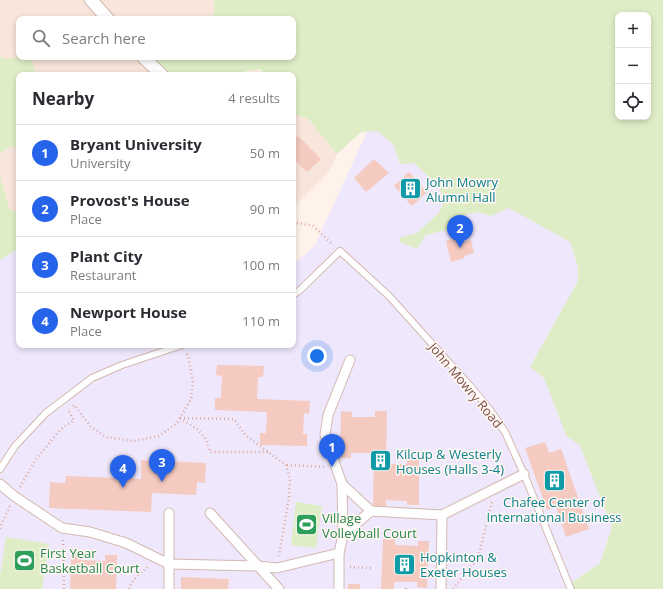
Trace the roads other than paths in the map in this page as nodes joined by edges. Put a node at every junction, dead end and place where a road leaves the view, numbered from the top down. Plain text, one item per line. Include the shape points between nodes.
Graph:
1 (96, 2) edge
2 (106, 16) edge
3 (146, 60) edge
4 (159, 72) edge
5 (296, 292) edge
6 (173, 348) edge
7 (350, 360) dead end
8 (0, 469) edge
9 (524, 474) junction
10 (0, 484) edge
11 (342, 484) junction
12 (371, 512) junction
13 (210, 513) dead end
14 (169, 514) dead end
15 (442, 515) junction
16 (343, 535) junction
17 (338, 553) junction
18 (169, 564) junction
19 (258, 566) junction
20 (169, 589) edge
21 (279, 589) edge
22 (338, 589) edge
23 (441, 589) edge
24 (571, 589) edge

1 - 2 street
3 - 4 street
5 - 9 lane, John Mowry Road via 340,251 389,296 490,410 505,432
6 - 8 lane via 92,378 46,413 15,446
7 - 11 street via 328,415 325,435
9 - 15 street
9 - 24 lane, John Mowry Road
10 - 18 street via 62,528 90,532 126,543
11 - 12 street
11 - 16 street
12 - 15 street
12 - 16 street
13 - 19 street
14 - 18 street
15 - 23 street
16 - 17 street
17 - 19 street via 277,568
17 - 22 street
18 - 19 street
18 - 20 street
19 - 21 street

